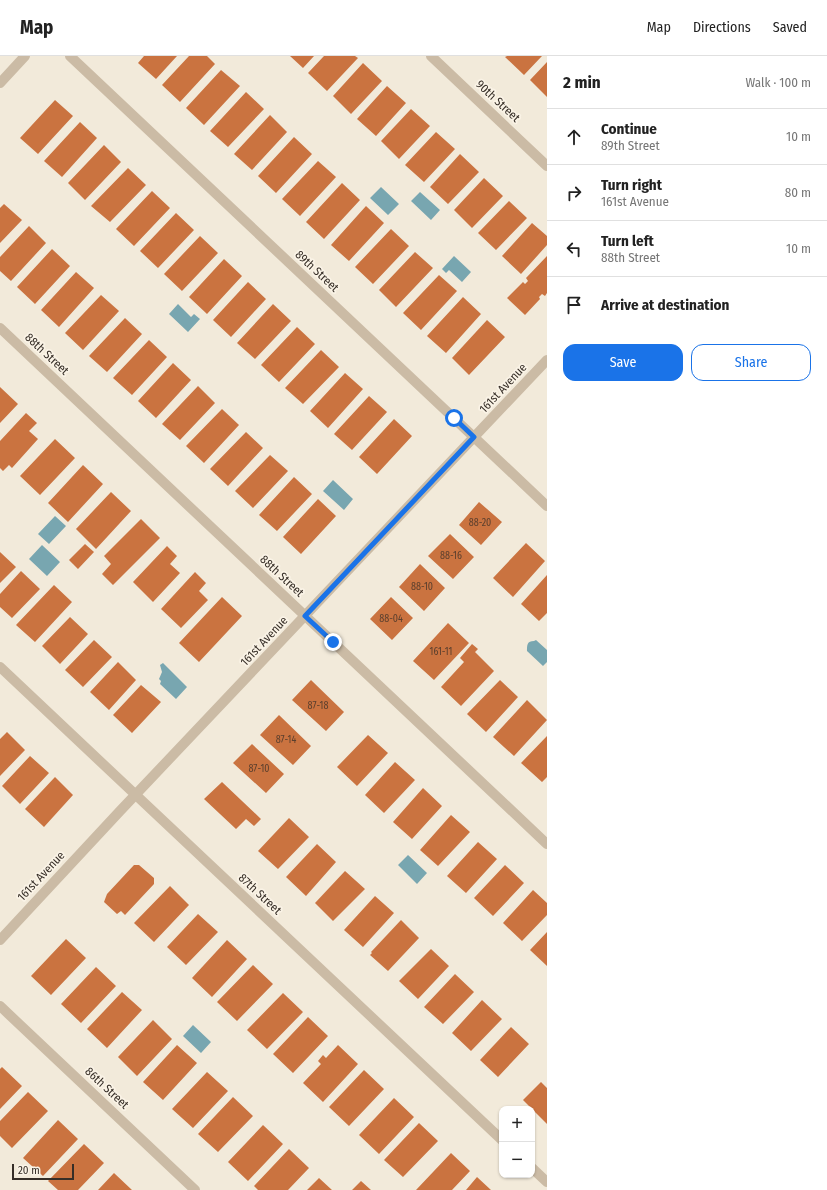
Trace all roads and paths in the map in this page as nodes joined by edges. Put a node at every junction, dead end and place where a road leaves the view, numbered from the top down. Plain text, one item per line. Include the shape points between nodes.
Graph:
1 (25, 56) edge
2 (70, 56) edge
3 (430, 56) edge
4 (0, 83) edge
5 (547, 166) edge
6 (0, 328) edge
7 (547, 360) edge
8 (474, 437) junction
9 (547, 506) edge
10 (305, 616) junction
11 (0, 667) edge
12 (136, 795) junction
13 (547, 844) edge
14 (0, 940) edge
15 (0, 1006) edge
16 (499, 1137) edge
17 (535, 1171) edge
18 (547, 1182) edge
19 (196, 1190) edge

1 - 4 street
2 - 8 street, 89th Street
3 - 5 street, 90th Street
6 - 10 street, 88th Street
7 - 8 street, 161st Avenue
8 - 9 street, 89th Street
8 - 10 street, 161st Avenue
10 - 12 street, 161st Avenue
10 - 13 street, 88th Street
11 - 12 street, 87th Street
12 - 14 street, 161st Avenue
12 - 16 street, 87th Street
15 - 19 street, 86th Street
17 - 18 street

